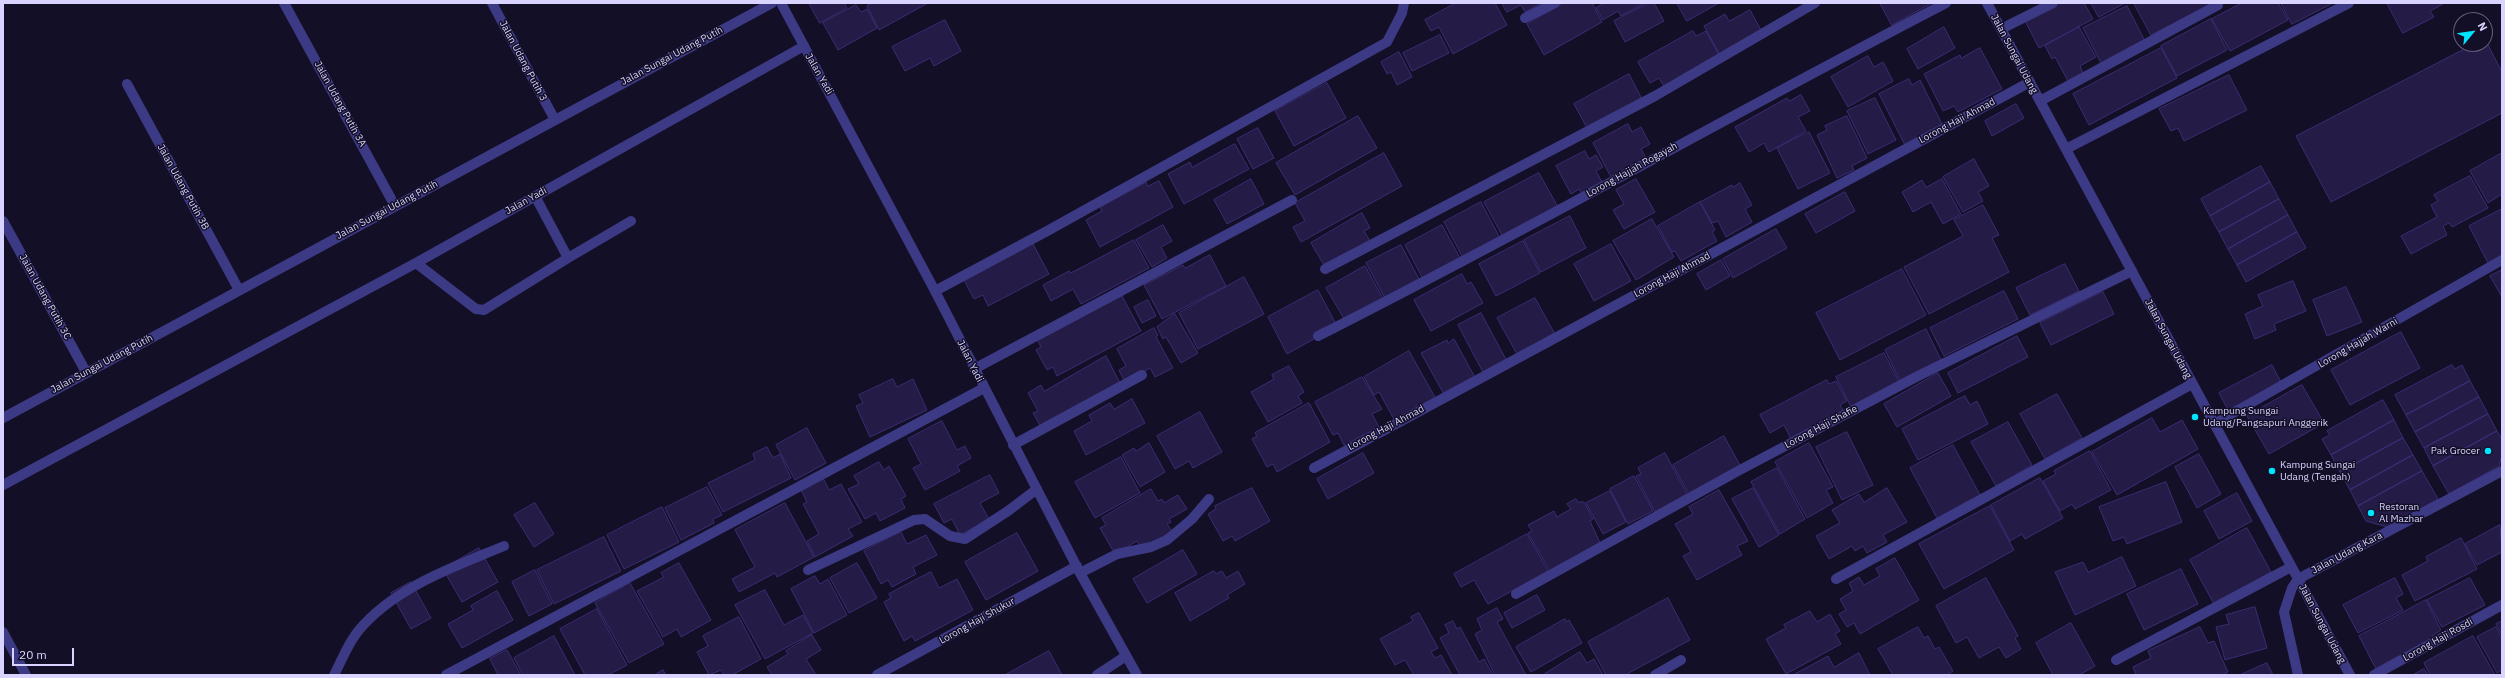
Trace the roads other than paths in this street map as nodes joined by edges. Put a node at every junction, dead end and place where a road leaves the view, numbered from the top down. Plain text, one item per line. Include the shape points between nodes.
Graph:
1 (284, 3) edge
2 (492, 3) edge
3 (772, 3) edge
4 (781, 3) edge
5 (1404, 3) edge
6 (1554, 3) edge
7 (1815, 3) edge
8 (1946, 3) edge
9 (1987, 3) edge
10 (2053, 3) edge
11 (2349, 3) edge
12 (2218, 5) dead end
13 (1526, 18) dead end
14 (2001, 29) junction
15 (804, 46) junction
16 (2030, 82) junction
17 (127, 84) dead end
18 (2040, 101) junction
19 (555, 120) junction
20 (2066, 149) junction
21 (535, 196) junction
22 (1292, 200) dead end
23 (395, 206) junction
24 (631, 221) dead end
25 (3, 222) edge
26 (568, 258) junction
27 (2502, 260) edge
28 (416, 263) junction
29 (1325, 269) dead end
30 (2132, 271) junction
31 (239, 290) junction
32 (935, 291) junction
33 (1318, 336) dead end
34 (974, 369) junction
35 (86, 372) junction
36 (1142, 375) dead end
37 (2192, 384) junction
38 (984, 388) junction
39 (3, 418) edge
40 (2214, 424) junction
41 (1013, 445) junction
42 (1314, 468) dead end
43 (2502, 471) edge
44 (3, 485) edge
45 (1037, 489) junction
46 (1209, 498) dead end
47 (504, 546) dead end
48 (2291, 566) junction
49 (808, 570) dead end
50 (1078, 570) junction
51 (2298, 579) junction
52 (1836, 580) dead end
53 (1516, 594) dead end
54 (2502, 606) edge
55 (3, 632) edge
56 (1126, 656) junction
57 (1681, 660) dead end
58 (2116, 660) dead end
59 (26, 675) edge
60 (334, 675) edge
61 (446, 675) edge
62 (877, 675) edge
63 (1097, 675) edge
64 (1137, 675) edge
65 (1654, 675) edge
66 (2298, 675) edge
67 (2350, 675) edge
68 (2374, 675) edge

1 - 23 street, Jalan Udang Putih 3A
2 - 19 street, Jalan Udang Putih 3
3 - 19 street, Jalan Sungai Udang Putih
4 - 15 street, Jalan Yadi
5 - 32 street via 1402,13 1387,42
6 - 13 street
7 - 29 street via 1655,96
8 - 33 street, Lorong Hajjah Rogayah via 1766,96 1452,268
9 - 14 street, Jalan Sungai Udang
10 - 14 street
11 - 20 street
12 - 18 street
14 - 16 street, Jalan Sungai Udang
15 - 21 street, Jalan Yadi
15 - 32 street, Jalan Yadi
16 - 18 street, Jalan Sungai Udang
16 - 42 street, Lorong Haji Ahmad
17 - 31 street, Jalan Udang Putih 3B
18 - 20 street, Jalan Sungai Udang
19 - 23 street, Jalan Sungai Udang Putih
20 - 30 street, Jalan Sungai Udang
21 - 26 street
21 - 28 street, Jalan Yadi
22 - 34 street
23 - 31 street, Jalan Sungai Udang Putih
24 - 26 street
25 - 35 street, Jalan Udang Putih 3C
26 - 28 street via 484,310 476,309
27 - 40 street, Lorong Hajjah Warni
28 - 44 street, Jalan Yadi
30 - 37 street, Jalan Sungai Udang
30 - 53 street, Lorong Haji Shafie via 1910,380 1738,471
31 - 35 street, Jalan Sungai Udang Putih
32 - 34 street, Jalan Yadi
34 - 38 street, Jalan Yadi
35 - 39 street, Jalan Sungai Udang Putih
36 - 41 street
37 - 40 street, Jalan Sungai Udang
37 - 52 street
38 - 41 street, Jalan Yadi
38 - 61 street
40 - 48 street, Jalan Sungai Udang
41 - 45 street, Jalan Yadi
43 - 51 street, Jalan Udang Kara
45 - 49 street via 970,537 955,538 925,519 914,520
45 - 50 street, Jalan Yadi
46 - 50 street, Lorong Haji Shukur via 1192,519 1167,540 1152,548 1117,554
47 - 60 street via 433,578 388,604 359,630
48 - 51 street, Jalan Sungai Udang
48 - 58 street
50 - 56 street, Jalan Yadi
50 - 62 street, Lorong Haji Shukur
51 - 66 street via 2292,588 2284,612
51 - 67 street, Jalan Sungai Udang
54 - 68 street, Lorong Haji Rosdi
55 - 59 street
56 - 63 street
56 - 64 street, Jalan Yadi
57 - 65 street

